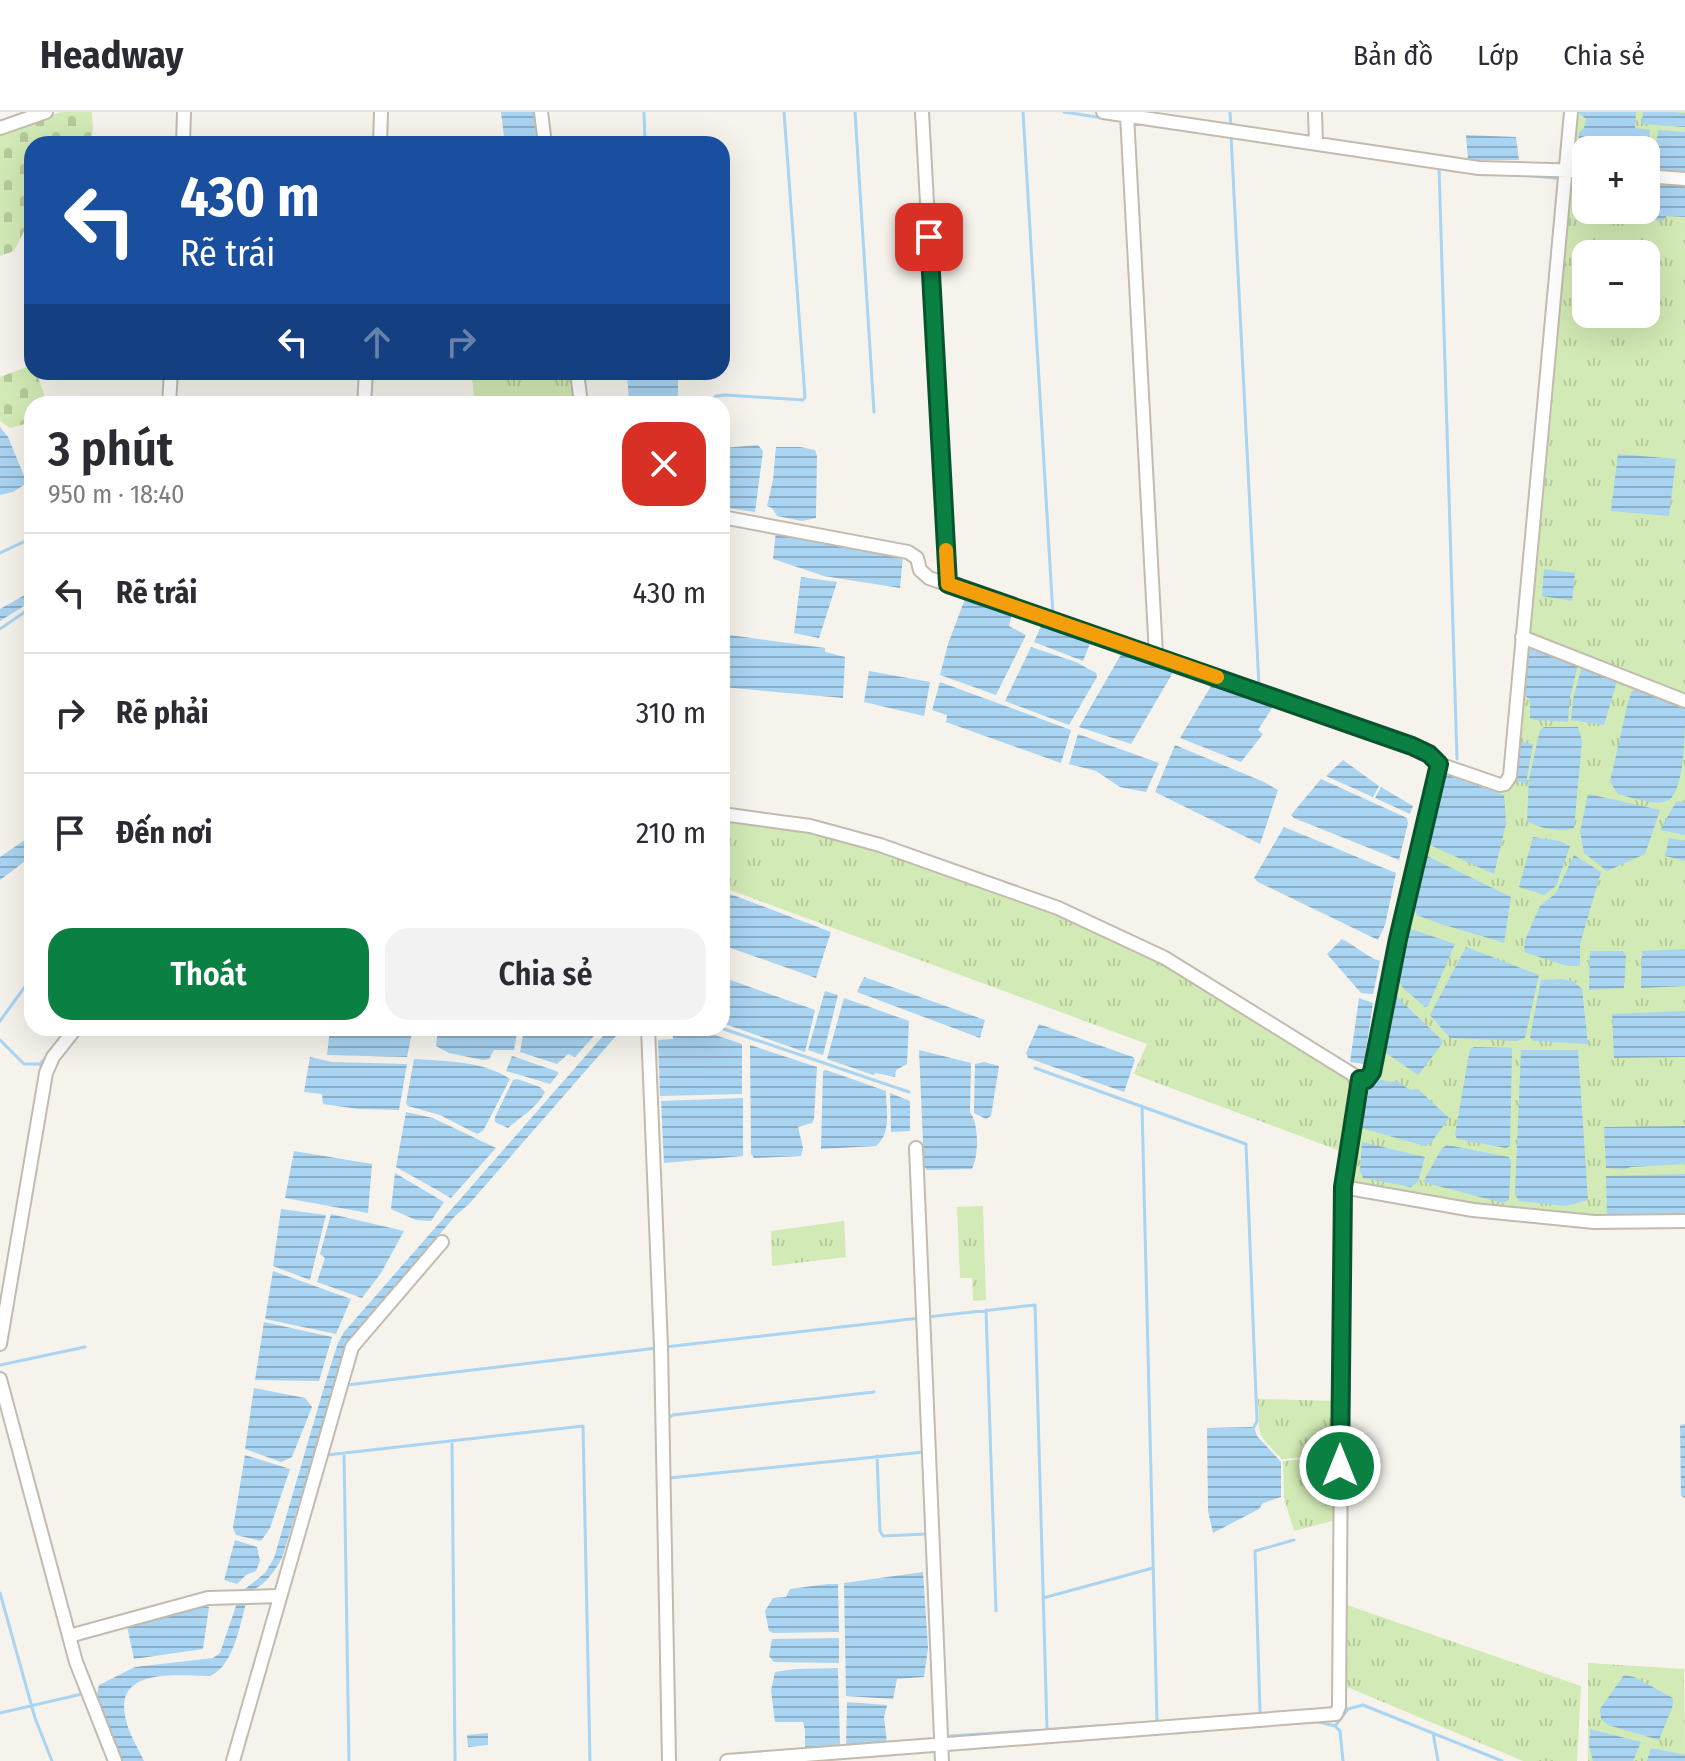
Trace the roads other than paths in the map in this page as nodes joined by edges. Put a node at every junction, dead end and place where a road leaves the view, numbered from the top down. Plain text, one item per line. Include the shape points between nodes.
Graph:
1 (46, 112) edge
2 (184, 112) edge
3 (381, 112) edge
4 (541, 112) edge
5 (922, 112) edge
6 (1103, 112) edge
7 (1315, 112) edge
8 (1571, 112) edge
9 (1134, 115) edge
10 (0, 128) edge
11 (183, 136) edge
12 (380, 136) edge
13 (544, 136) edge
14 (1316, 143) junction
15 (1565, 169) junction
16 (1572, 170) edge
17 (1660, 177) edge
18 (1685, 179) edge
19 (730, 518) edge
20 (948, 584) junction
21 (1522, 637) junction
22 (1156, 655) junction
23 (1685, 701) edge
24 (1439, 764) junction
25 (730, 815) edge
26 (70, 1036) edge
27 (648, 1036) edge
28 (1360, 1079) junction
29 (916, 1148) dead end
30 (1343, 1187) junction
31 (1685, 1221) edge
32 (442, 1242) dead end
33 (0, 1344) edge
34 (0, 1379) edge
35 (279, 1596) junction
36 (69, 1636) junction
37 (941, 1743) junction
38 (115, 1761) edge
39 (233, 1761) edge
40 (669, 1761) edge
41 (727, 1761) edge
42 (942, 1761) edge

1 - 10 street
2 - 11 street
3 - 12 street
4 - 13 street
5 - 20 street
6 - 9 street
7 - 14 street
8 - 15 street
9 - 14 street
9 - 22 street
14 - 15 street via 1479,168
15 - 16 street
15 - 21 street
17 - 18 street
19 - 20 street via 908,552 924,575
20 - 22 street
21 - 23 street
21 - 24 street via 1508,781 1500,785
22 - 24 street via 1412,746
24 - 28 street via 1372,1072
25 - 28 street via 810,826 880,845 1058,908 1165,958
26 - 33 street via 46,1073
27 - 40 street
28 - 30 street
29 - 37 street
30 - 31 street via 1473,1210 1594,1222
30 - 37 street via 1338,1711 1331,1716
32 - 35 street via 352,1347
34 - 36 street
35 - 36 street via 208,1598
35 - 39 street
36 - 38 street
37 - 41 street
37 - 42 street

